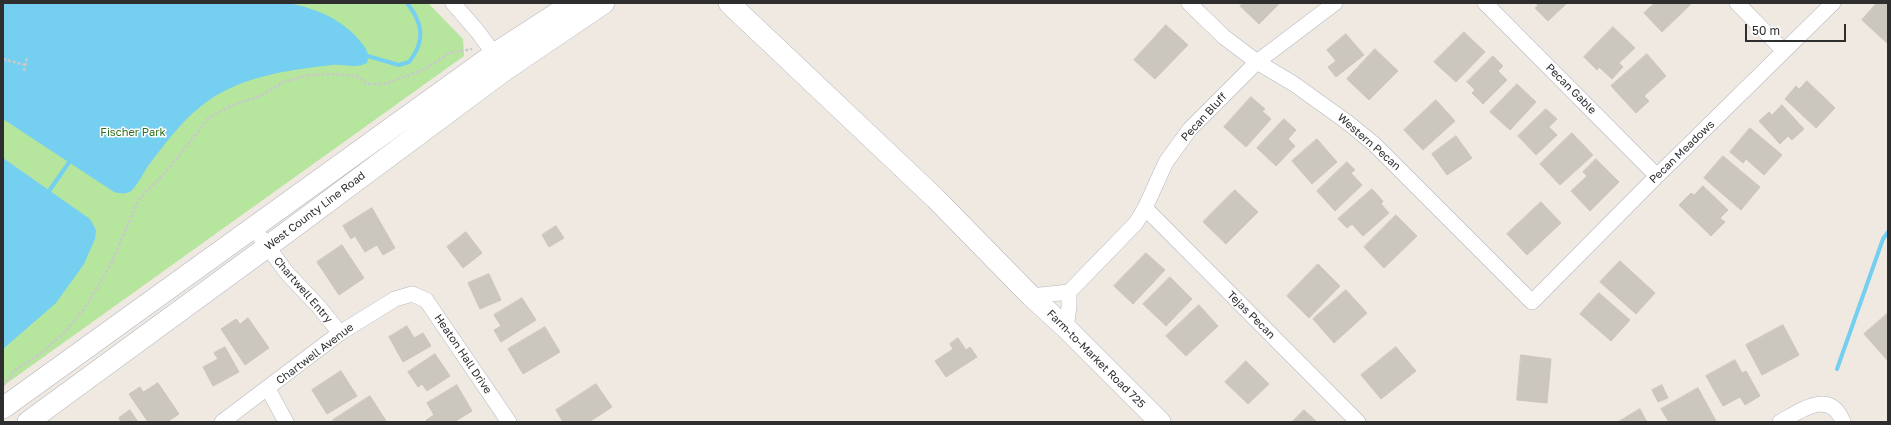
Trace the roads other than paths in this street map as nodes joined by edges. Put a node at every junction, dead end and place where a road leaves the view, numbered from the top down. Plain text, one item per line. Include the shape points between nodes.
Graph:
1 (454, 3) edge
2 (573, 3) edge
3 (604, 3) edge
4 (729, 3) edge
5 (1189, 3) edge
6 (1335, 3) edge
7 (1485, 3) edge
8 (1737, 3) edge
9 (1833, 3) edge
10 (1784, 51) junction
11 (500, 62) junction
12 (1257, 62) junction
13 (1657, 176) junction
14 (1145, 208) junction
15 (253, 227) junction
16 (267, 248) junction
17 (1069, 292) junction
18 (412, 294) joint
19 (1031, 296) junction
20 (1532, 302) joint
21 (1066, 328) junction
22 (340, 333) junction
23 (268, 389) junction
24 (3, 408) edge
25 (28, 422) edge
26 (222, 422) edge
27 (286, 422) edge
28 (509, 422) edge
29 (1160, 422) edge
30 (1358, 422) edge
31 (1780, 422) edge
32 (1843, 422) edge

1 - 11 street
2 - 11 main road, West County Line Road
3 - 11 main road, West County Line Road
4 - 19 main road, Farm-to-Market Road 725 via 935,198
5 - 12 street, Western Pecan via 1224,37
6 - 12 street, Pecan Bluff
7 - 13 street, Pecan Gable
8 - 10 street
9 - 10 street, Pecan Meadows
10 - 13 street, Pecan Meadows
11 - 15 main road, West County Line Road
11 - 16 main road, West County Line Road
12 - 14 street, Pecan Bluff via 1190,129 1166,162
12 - 20 street, Western Pecan via 1294,84 1374,144
13 - 20 street, Pecan Meadows
14 - 17 street, Pecan Bluff via 1136,223
14 - 30 street, Tejas Pecan
15 - 16 street, Chartwell Entry
15 - 24 main road, West County Line Road
16 - 22 street, Chartwell Entry
16 - 25 main road, West County Line Road
17 - 19 street
17 - 21 street
18 - 22 street, Chartwell Avenue via 395,300
18 - 28 street, Heaton Hall Drive via 426,300
19 - 21 main road, Farm-to-Market Road 725
21 - 29 main road, Farm-to-Market Road 725
22 - 23 street, Chartwell Avenue
23 - 26 street, Chartwell Avenue
23 - 27 street
31 - 32 street via 1807,407 1820,404 1837,411

